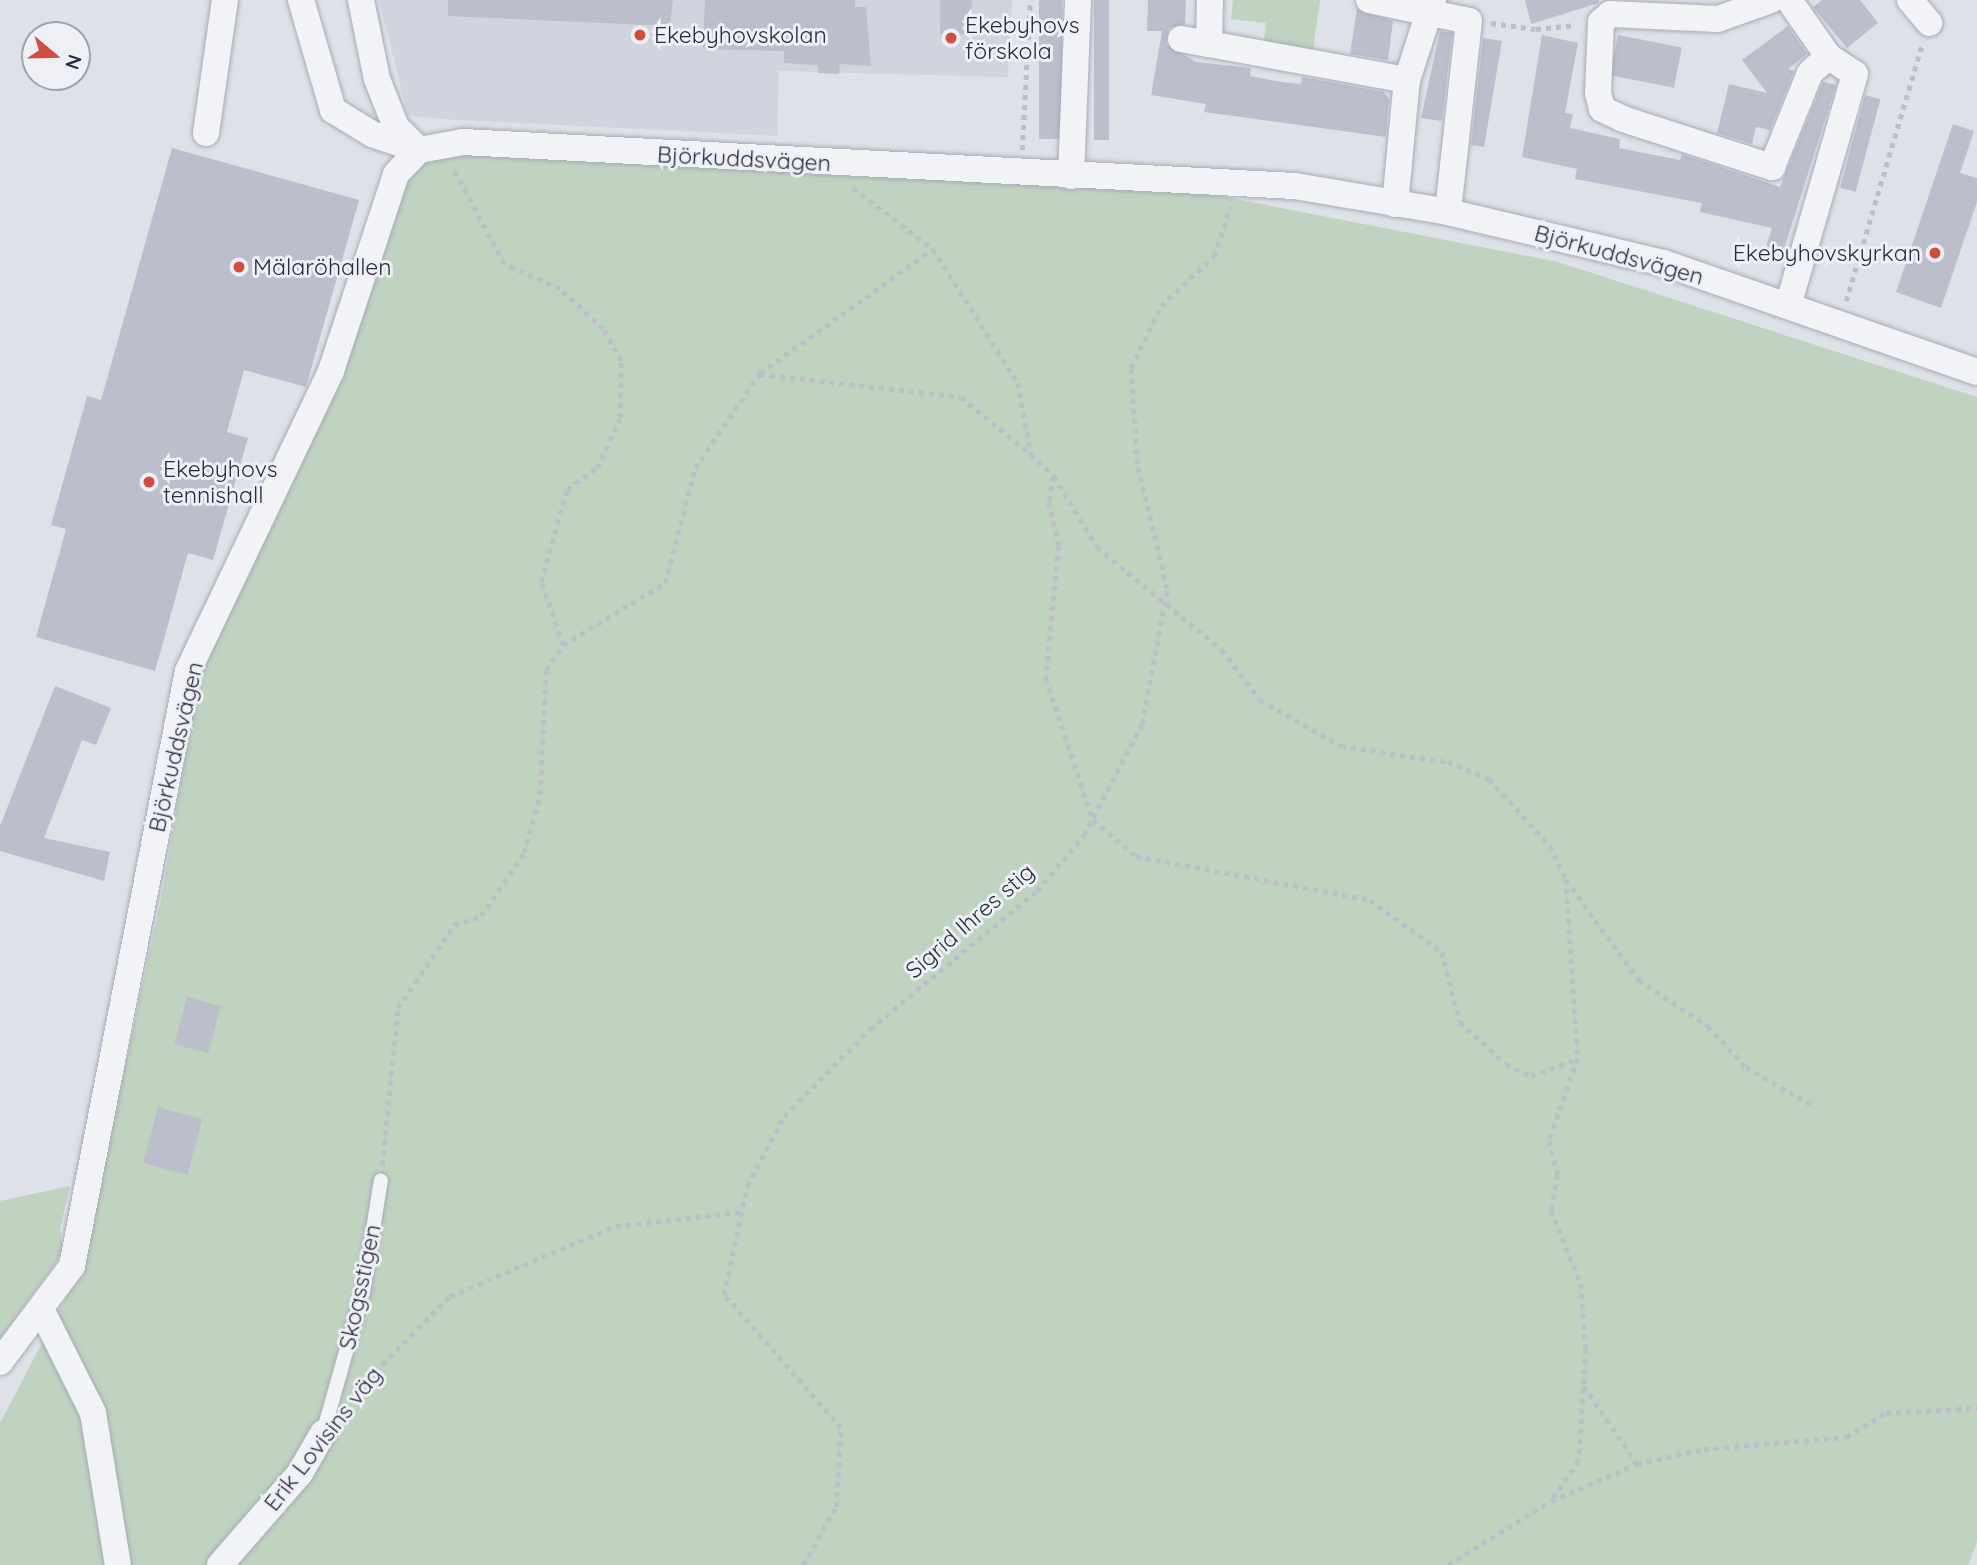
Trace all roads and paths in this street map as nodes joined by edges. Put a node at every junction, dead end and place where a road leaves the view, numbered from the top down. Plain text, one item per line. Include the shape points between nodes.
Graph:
1 (225, 0) edge
2 (301, 0) edge
3 (360, 0) edge
4 (1030, 0) edge
5 (1078, 0) edge
6 (1210, 0) edge
7 (1369, 0) edge
8 (1771, 0) edge
9 (1789, 0) edge
10 (1910, 0) edge
11 (1429, 6) edge
12 (1469, 21) junction
13 (1601, 22) junction
14 (1929, 23) joint
15 (1181, 39) dead end
16 (1209, 44) junction
17 (1828, 56) junction
18 (1408, 80) junction
19 (206, 133) dead end
20 (428, 146) junction
21 (1022, 154) dead end
22 (826, 164) junction
23 (1071, 176) junction
24 (1238, 183) junction
25 (1395, 204) junction
26 (1448, 212) junction
27 (933, 249) junction
28 (1846, 302) dead end
29 (1789, 303) junction
30 (1977, 372) edge
31 (760, 373) junction
32 (1031, 454) junction
33 (1054, 476) junction
34 (1165, 599) junction
35 (562, 645) junction
36 (1093, 820) junction
37 (1566, 879) junction
38 (1578, 1058) junction
39 (1814, 1106) dead end
40 (381, 1180) joint
41 (741, 1212) junction
42 (43, 1311) junction
43 (0, 1362) edge
44 (1584, 1385) junction
45 (1977, 1408) edge
46 (323, 1433) junction
47 (1637, 1464) junction
48 (1551, 1501) junction
49 (118, 1565) edge
50 (220, 1565) edge
51 (803, 1565) edge
52 (1448, 1565) edge

1 - 19 street
2 - 20 street, Björkuddsvägen via 333,110 372,134
3 - 20 street via 377,79 396,127
4 - 21 path
5 - 23 street
6 - 16 street
7 - 11 street
8 - 13 street via 1718,19 1610,15
9 - 17 street
10 - 14 street
11 - 12 street
11 - 18 street
12 - 13 path via 1536,29
12 - 26 street
13 - 17 street via 1602,109 1772,167 1810,73
14 - 28 path
15 - 16 street
16 - 18 street
17 - 29 street via 1856,74 1854,88
18 - 25 street
20 - 22 street, Björkuddsvägen
20 - 35 path via 504,264 560,289 603,329 621,361 620,418 597,468 568,489 541,582
20 - 42 street, Björkuddsvägen via 396,174 331,371 188,671 81,1233 72,1266
22 - 23 street, Björkuddsvägen
22 - 27 path via 894,225
23 - 24 street, Björkuddsvägen
24 - 25 street, Björkuddsvägen
24 - 34 path, Sigrid Ihres stig via 1214,256 1161,306 1131,368 1137,464
25 - 26 street, Björkuddsvägen
26 - 29 street, Björkuddsvägen via 1664,263
27 - 31 path
27 - 32 path via 1018,383
29 - 30 street, Björkuddsvägen
31 - 32 path via 961,397
31 - 35 path via 695,468 665,583
32 - 33 path
33 - 34 path via 1097,547
33 - 36 path via 1049,502 1059,546 1046,678
34 - 36 path, Sigrid Ihres stig via 1142,724
34 - 37 path via 1222,650 1260,700 1341,746 1448,762 1489,779 1550,846
35 - 40 path via 546,670 540,795 524,853 481,916 454,925 398,1008
36 - 38 path via 1136,856 1370,900 1442,952 1460,1021 1506,1064 1531,1076
36 - 41 path, Sigrid Ihres stig via 1037,891 870,1029 784,1116
37 - 38 path
37 - 39 path via 1639,980 1708,1026 1746,1067
38 - 44 path via 1549,1141 1558,1175 1552,1210 1581,1284
40 - 46 lane, Skogsstigen via 363,1292
41 - 46 path, Erik Lovisins väg via 615,1226 450,1296 361,1384
41 - 51 path, Sigrid Ihres stig via 724,1295 841,1428 836,1507
42 - 43 street, Björkuddsvägen
42 - 49 street via 93,1413
44 - 47 path
44 - 48 path via 1579,1461
45 - 47 path via 1886,1413 1846,1437 1704,1449
46 - 50 street, Erik Lovisins väg via 300,1473
47 - 48 path
48 - 52 path

